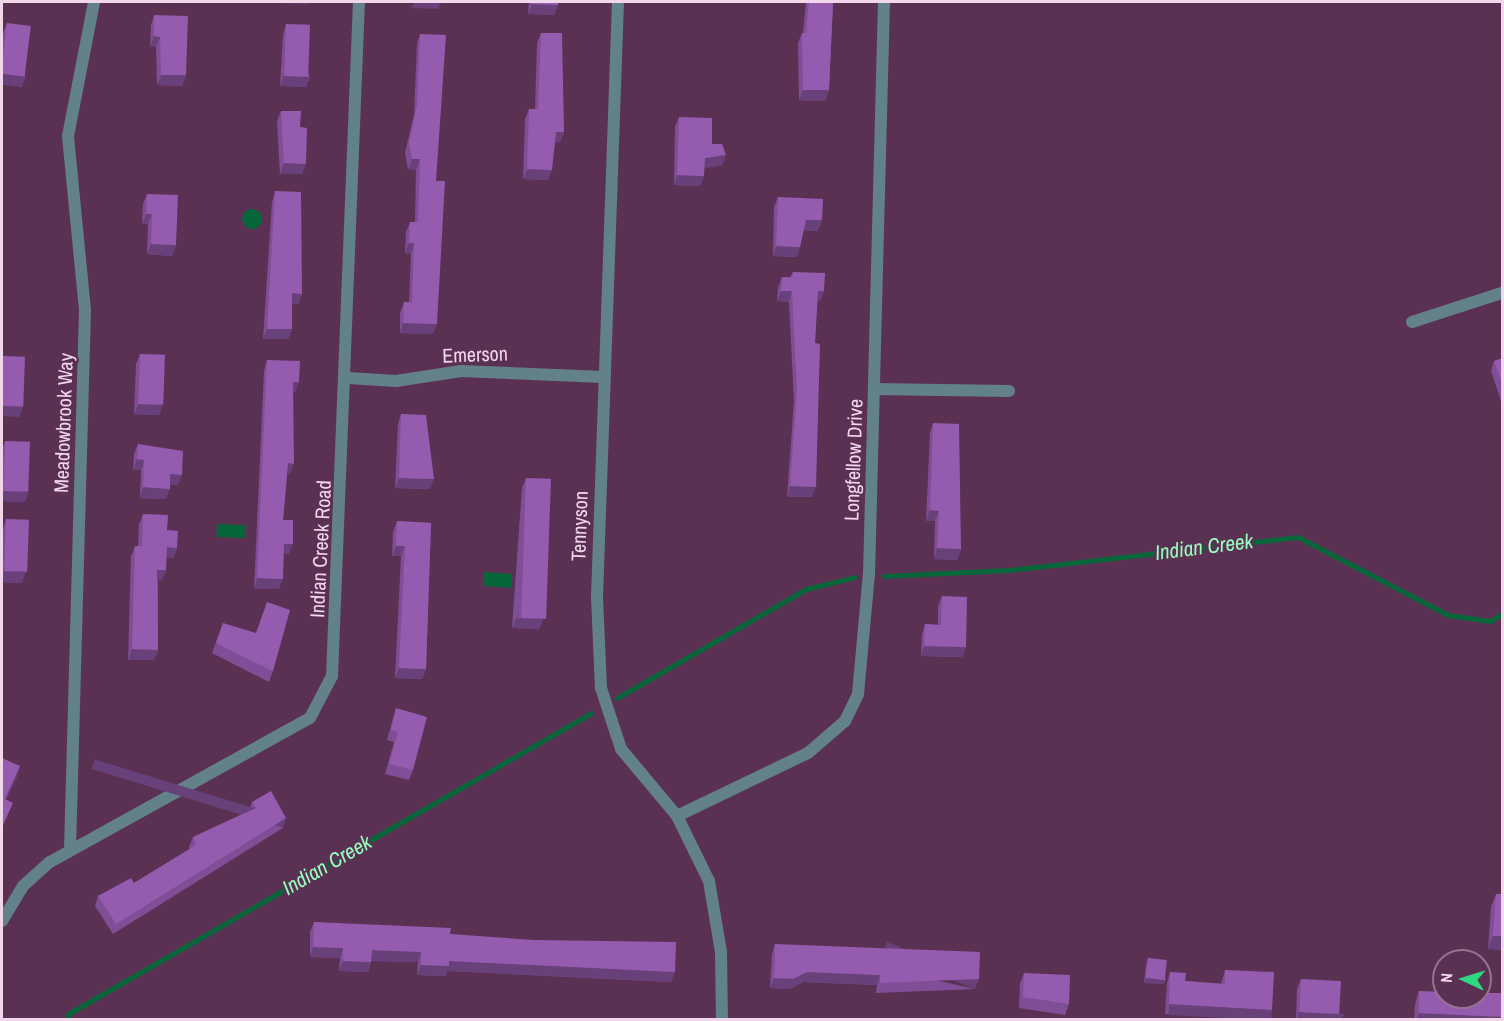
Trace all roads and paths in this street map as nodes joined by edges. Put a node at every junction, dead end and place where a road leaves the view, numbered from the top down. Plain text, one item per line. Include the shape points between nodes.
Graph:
1 (94, 2) edge
2 (359, 2) edge
3 (618, 2) edge
4 (884, 2) edge
5 (1503, 293) edge
6 (1412, 322) dead end
7 (603, 377) junction
8 (348, 378) junction
9 (874, 389) junction
10 (1009, 391) dead end
11 (677, 816) junction
12 (70, 850) junction
13 (2, 921) edge
14 (722, 1020) edge

1 - 12 street, Meadowbrook Way via 68,136 85,310
2 - 8 street, Indian Creek Road
3 - 7 street, Tennyson
4 - 9 street, Longfellow Drive
5 - 6 street
7 - 8 street, Emerson via 461,371 396,381
7 - 11 street, Tennyson via 597,597 601,688 621,749
8 - 12 street, Indian Creek Road via 335,646 323,698 310,718 287,734
9 - 10 street
9 - 11 street, Longfellow Drive via 867,631 858,694 845,721 808,753
11 - 14 street, Tennyson via 709,881 721,952
12 - 13 street, Indian Creek Road via 23,886

